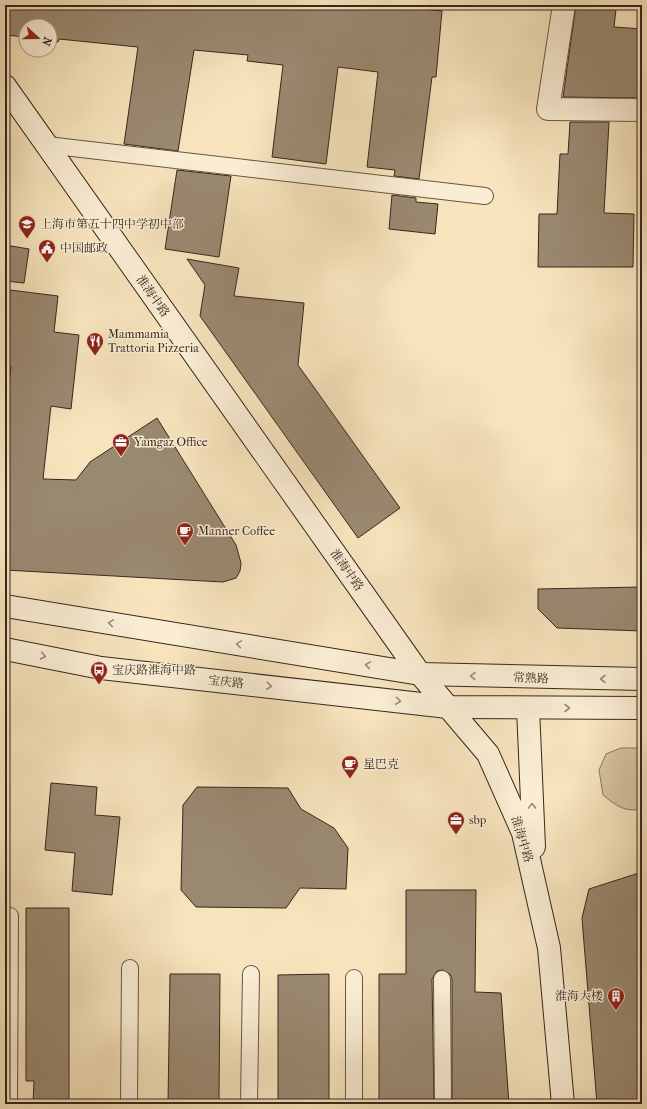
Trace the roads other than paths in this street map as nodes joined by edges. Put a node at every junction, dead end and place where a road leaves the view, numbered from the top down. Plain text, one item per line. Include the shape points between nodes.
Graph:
1 (564, 5) edge
2 (5, 86) edge
3 (642, 110) edge
4 (47, 145) junction
5 (485, 196) dead end
6 (5, 606) edge
7 (5, 649) edge
8 (420, 674) junction
9 (642, 679) edge
10 (448, 707) junction
11 (528, 708) junction
12 (642, 708) edge
13 (535, 887) junction
14 (10, 916) dead end
15 (130, 968) dead end
16 (251, 974) dead end
17 (354, 978) dead end
18 (442, 979) dead end
19 (9, 1104) edge
20 (129, 1104) edge
21 (249, 1104) edge
22 (354, 1104) edge
23 (443, 1104) edge
24 (563, 1104) edge

1 - 3 main road via 548,109
2 - 4 main road, 淮海中路
4 - 5 lane
4 - 8 main road, 淮海中路
8 -> 6 main road
7 -> 10 main road, 宝庆路 via 101,668
9 -> 8 main road, 常熟路
8 - 10 main road, 淮海中路
10 - 11 main road
10 - 13 main road, 淮海中路 via 488,754 522,833
11 -> 12 main road
13 -> 11 main road
13 - 24 main road, 淮海中路 via 549,948
14 - 19 lane
15 - 20 lane
16 - 21 lane
17 - 22 lane
18 - 23 lane

